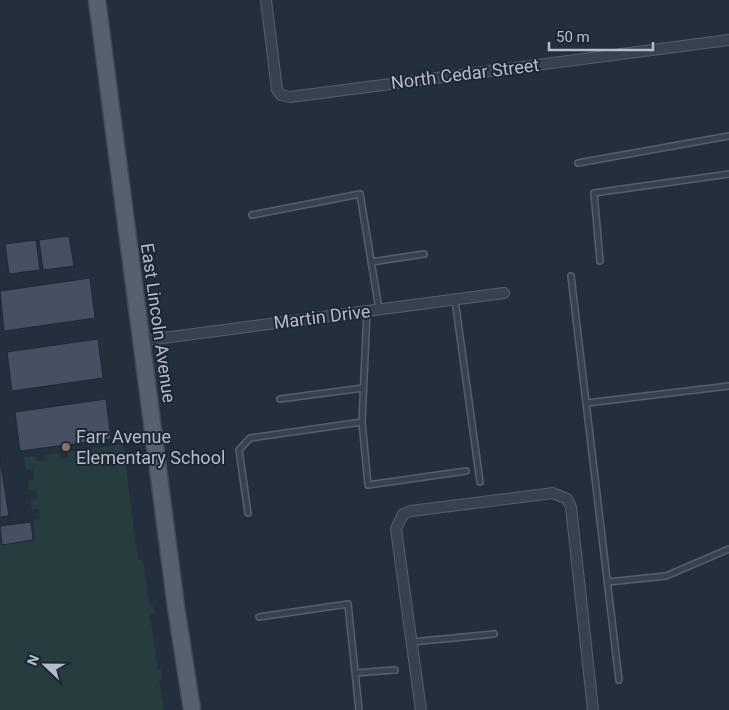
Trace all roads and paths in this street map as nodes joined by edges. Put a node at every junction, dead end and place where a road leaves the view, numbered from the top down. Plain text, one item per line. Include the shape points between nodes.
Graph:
1 (97, 0) edge
2 (266, 0) edge
3 (729, 40) edge
4 (729, 136) edge
5 (578, 163) dead end
6 (729, 174) edge
7 (252, 215) dead end
8 (424, 254) dead end
9 (600, 261) dead end
10 (371, 262) junction
11 (571, 276) dead end
12 (504, 294) dead end
13 (455, 300) junction
14 (379, 310) junction
15 (367, 311) junction
16 (140, 341) junction
17 (729, 386) edge
18 (364, 388) junction
19 (280, 399) dead end
20 (587, 403) junction
21 (362, 422) junction
22 (466, 471) dead end
23 (480, 482) dead end
24 (248, 513) dead end
25 (729, 549) edge
26 (608, 582) junction
27 (259, 617) dead end
28 (494, 634) dead end
29 (412, 642) junction
30 (395, 670) dead end
31 (355, 673) junction
32 (620, 680) dead end
33 (192, 710) edge
34 (359, 710) edge
35 (421, 710) edge
36 (593, 710) edge

1 - 16 main road, East Lincoln Avenue
2 - 3 street, North Cedar Street via 277,90 280,95 290,97
4 - 5 lane
6 - 9 lane via 594,193
7 - 10 lane via 360,194
8 - 10 lane
10 - 14 lane
11 - 20 lane
12 - 13 street, Martin Drive
13 - 14 street, Martin Drive
13 - 23 lane
14 - 15 street, Martin Drive
15 - 16 street, Martin Drive
15 - 18 lane
16 - 33 main road, East Lincoln Avenue
17 - 20 lane
18 - 19 lane
18 - 21 lane
20 - 26 lane
21 - 22 lane via 368,485
21 - 24 lane via 250,438 239,450
25 - 26 lane via 666,576
26 - 32 lane
27 - 31 lane via 348,604
28 - 29 lane
29 - 35 street
29 - 36 street via 396,529 403,514 553,493 567,499 571,507
30 - 31 lane
31 - 34 lane

